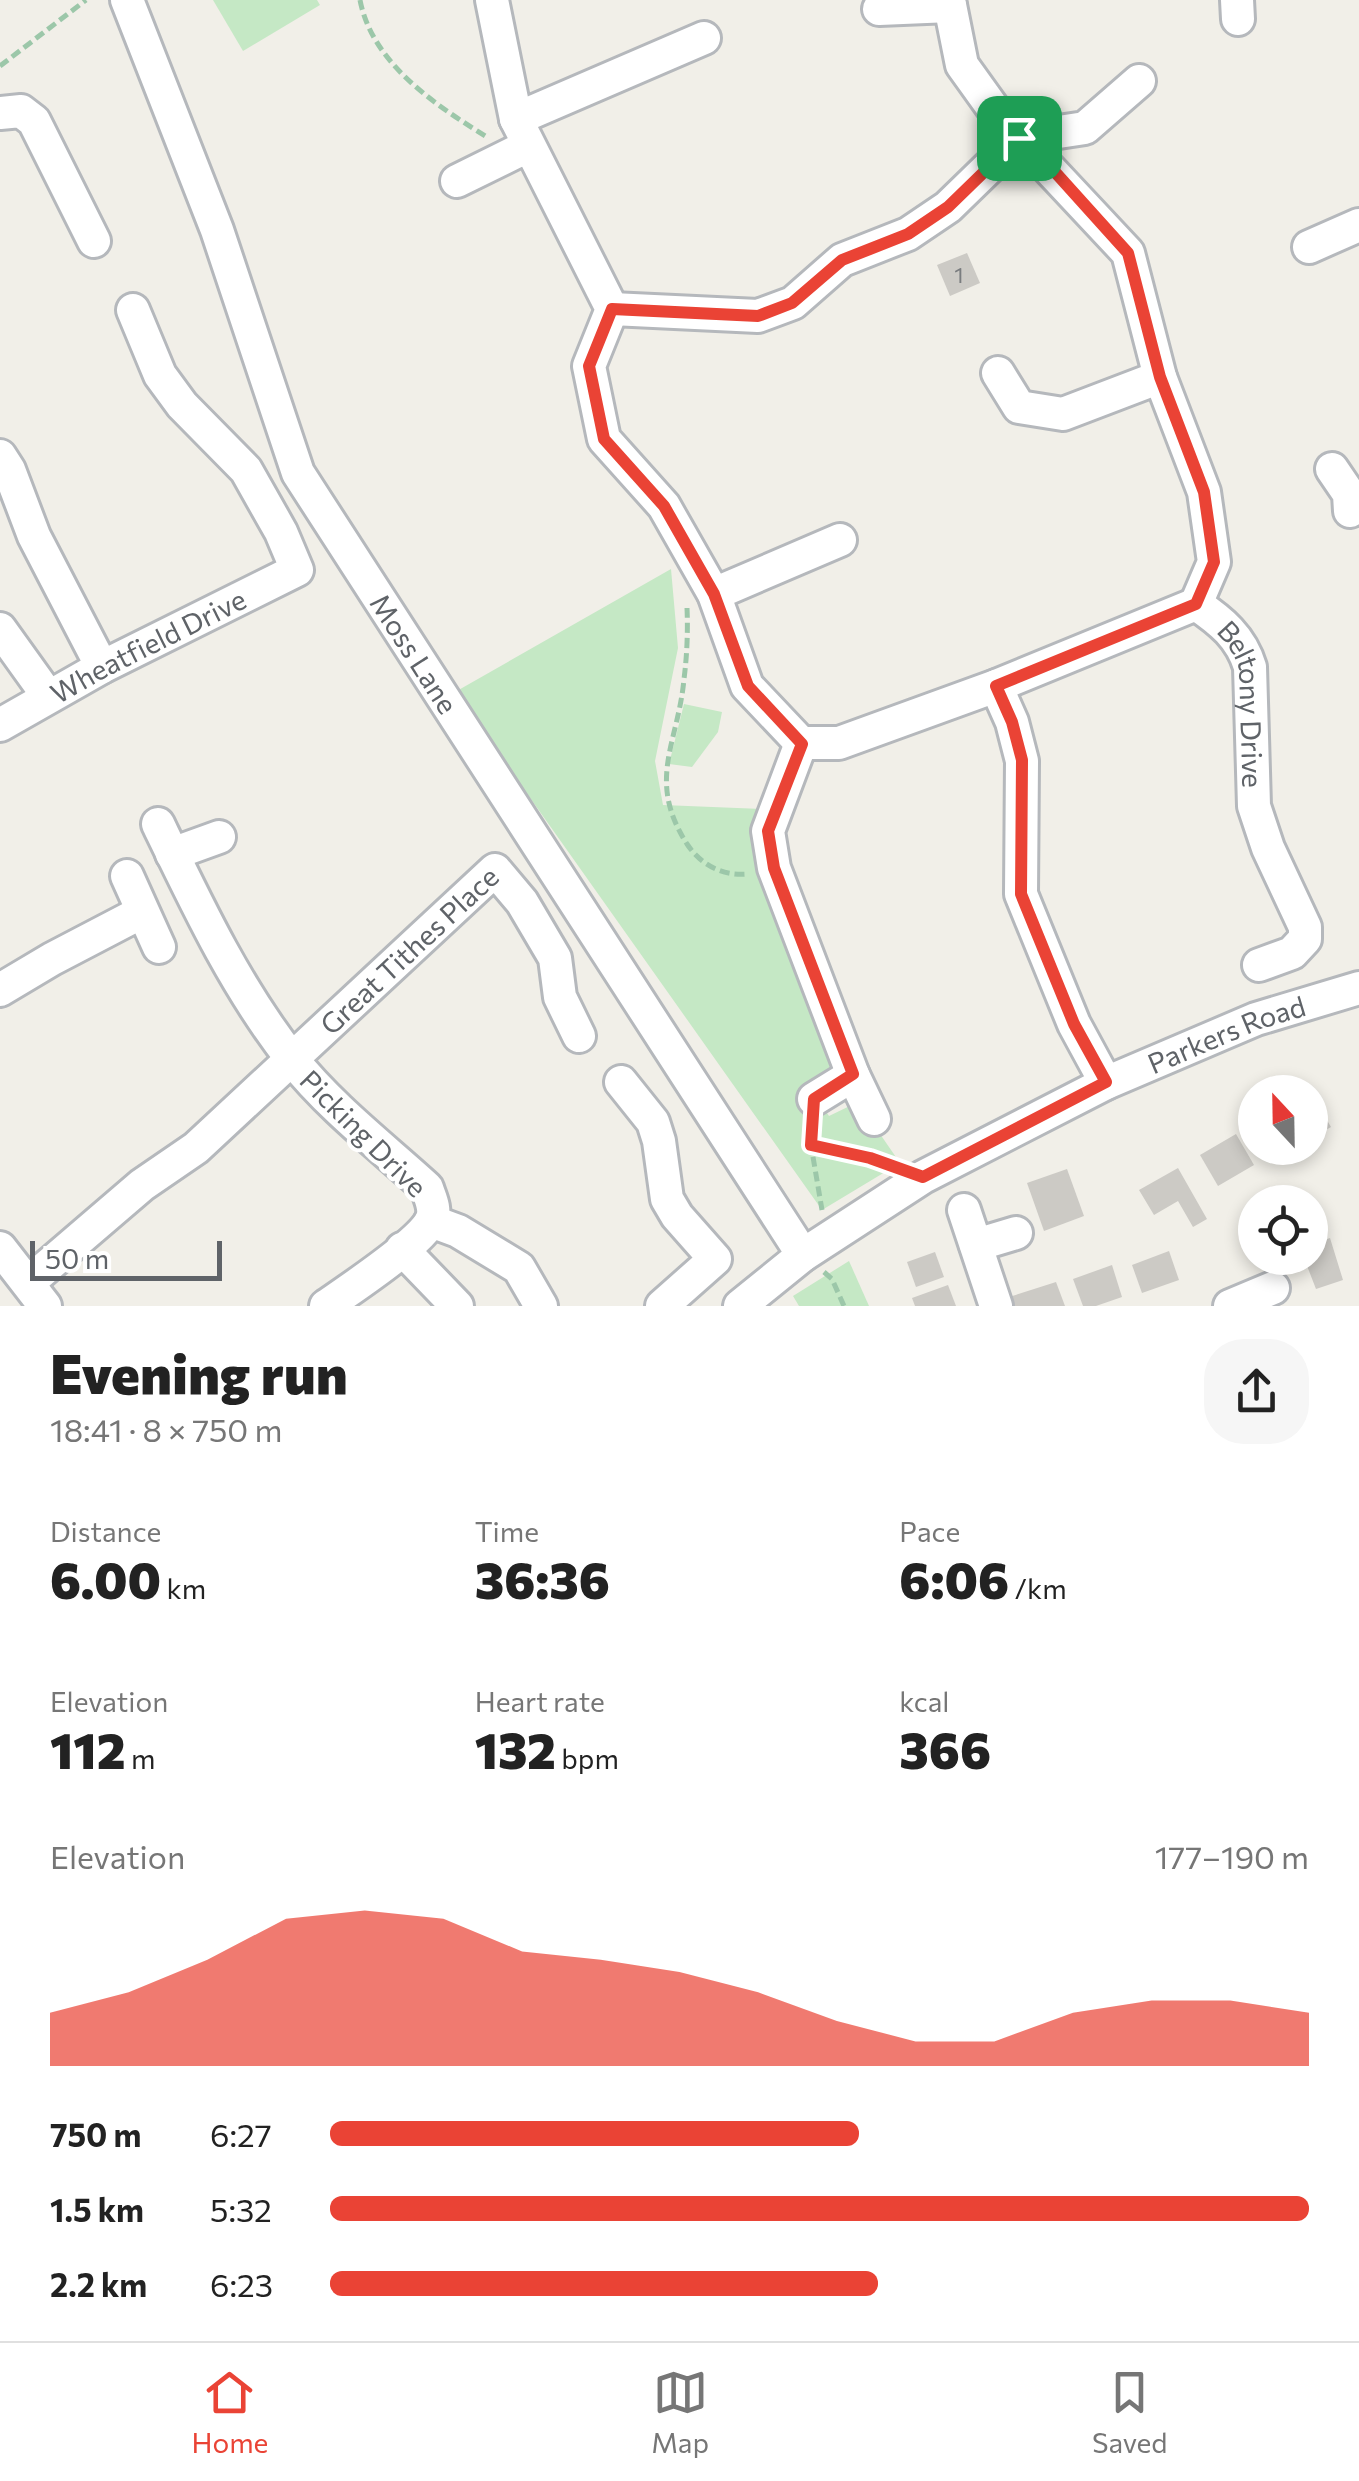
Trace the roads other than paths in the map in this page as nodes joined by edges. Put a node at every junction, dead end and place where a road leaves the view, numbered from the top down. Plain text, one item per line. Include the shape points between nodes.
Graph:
1 (127, 0) edge
2 (492, 0) edge
3 (949, 3) edge
4 (879, 9) dead end
5 (693, 56) dead end
6 (1139, 81) dead end
7 (0, 114) edge
8 (1019, 138) junction
9 (517, 141) junction
10 (457, 181) dead end
11 (94, 240) dead end
12 (612, 309) junction
13 (134, 310) dead end
14 (998, 373) dead end
15 (1160, 377) junction
16 (0, 456) edge
17 (840, 540) dead end
18 (700, 599) junction
19 (1196, 604) junction
20 (0, 630) edge
21 (102, 668) junction
22 (996, 686) junction
23 (48, 696) junction
24 (0, 724) edge
25 (802, 744) junction
26 (219, 837) dead end
27 (127, 876) dead end
28 (142, 912) junction
29 (158, 947) dead end
30 (1259, 965) dead end
31 (1359, 988) edge
32 (0, 990) edge
33 (579, 1036) dead end
34 (292, 1060) junction
35 (853, 1074) junction
36 (621, 1082) dead end
37 (1106, 1082) junction
38 (814, 1099) road end
39 (874, 1119) dead end
40 (964, 1210) dead end
41 (433, 1215) junction
42 (1016, 1233) dead end
43 (976, 1245) junction
44 (0, 1248) edge
45 (402, 1249) junction
46 (803, 1255) junction
47 (1273, 1288) dead end
48 (37, 1294) edge
49 (1239, 1305) edge
50 (326, 1306) edge
51 (457, 1306) edge
52 (541, 1306) edge
53 (662, 1306) edge
54 (740, 1306) edge
55 (996, 1306) edge

1 - 46 street, Moss Lane via 217,230 298,473
2 - 9 street
3 - 4 street, Beltony Drive
3 - 8 street, Beltony Drive via 962,65
5 - 9 street
6 - 8 street via 1085,128
7 - 11 street via 21,112 34,121
8 - 12 street via 948,207 908,234 842,260 792,303 758,316
8 - 15 street, Beltony Drive via 1128,253
9 - 10 street
9 - 12 street
12 - 18 street via 589,366 604,439 664,506
13 - 21 street, Wheatfield Drive via 160,375 246,470 297,570
14 - 15 street via 1019,406 1063,414
15 - 19 street, Beltony Drive via 1204,492 1214,562
16 - 21 street
17 - 18 street
18 - 25 street via 748,686
19 - 22 street
19 - 30 street, Beltony Drive via 1232,633 1246,655 1254,806 1305,927 1305,939 1292,953
20 - 23 street
21 - 23 street, Wheatfield Drive
22 - 25 street via 839,743
22 - 37 street via 1022,760 1021,894 1074,1024
23 - 24 street, Wheatfield Drive
25 - 35 street via 768,831 774,868
26 - 34 street, Picking Drive via 165,839 214,941
27 - 28 street
28 - 29 street
28 - 32 street
31 - 37 street, Parkers Road via 1256,1019
33 - 34 street, Great Tithes Place via 560,997 555,958 495,870
34 - 41 street, Picking Drive via 427,1188
34 - 48 street via 196,1148 133,1174
35 - 38 street
35 - 39 street
36 - 53 street via 653,1122 667,1199 715,1259
37 - 46 street, Parkers Road via 923,1177
40 - 43 street
41 - 45 street
41 - 52 street via 519,1268
42 - 43 street
43 - 55 street
44 - 48 street
45 - 50 street
45 - 51 street
46 - 54 street, Parkers Road
47 - 49 street

